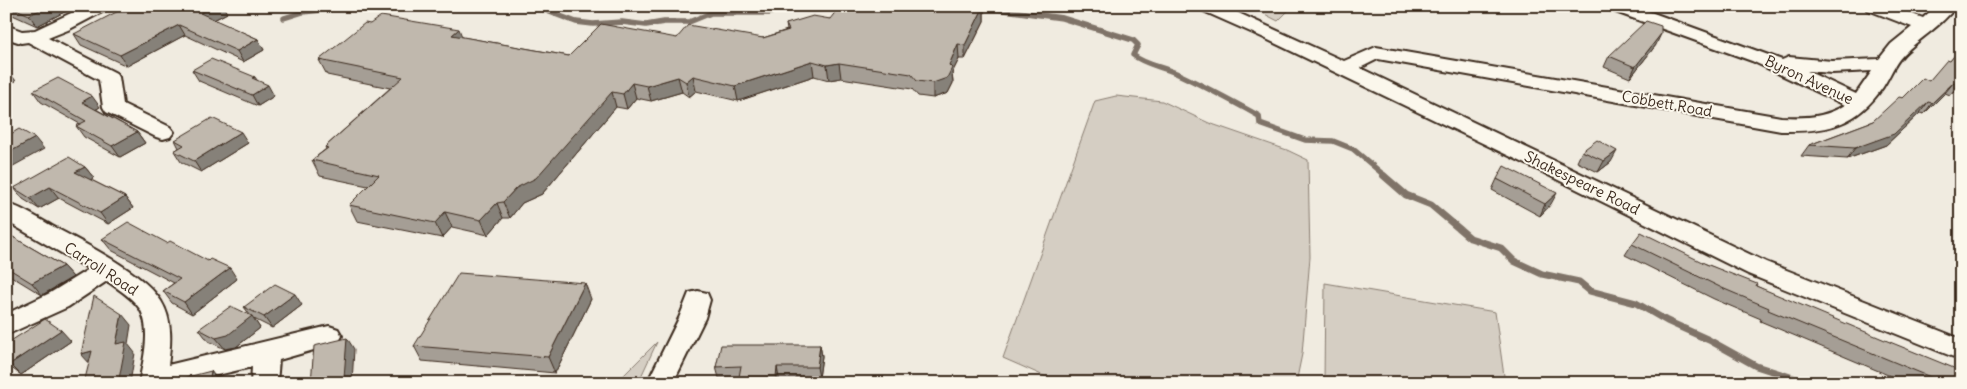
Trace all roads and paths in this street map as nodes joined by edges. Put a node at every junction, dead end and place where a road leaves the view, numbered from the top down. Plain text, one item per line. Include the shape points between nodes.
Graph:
1 (100, 6) edge
2 (1207, 6) edge
3 (1616, 6) edge
4 (1874, 6) edge
5 (1947, 6) edge
6 (1926, 26) junction
7 (6, 31) edge
8 (32, 37) junction
9 (1759, 57) junction
10 (1886, 65) junction
11 (1343, 69) junction
12 (1859, 104) junction
13 (163, 132) dead end
14 (13, 221) edge
15 (106, 270) junction
16 (698, 300) dead end
17 (6, 325) edge
18 (329, 336) dead end
19 (1961, 350) edge
20 (266, 353) junction
21 (153, 381) edge
22 (264, 383) edge
23 (660, 383) edge

1 - 8 street
2 - 11 street, Shakespeare Road
3 - 9 street, Byron Avenue
4 - 6 street
5 - 6 street, Cobbett Road
6 - 10 street, Cobbett Road via 1892,55
7 - 8 street via 19,37
8 - 13 street via 109,77 113,107
9 - 10 street, Byron Avenue via 1832,67
9 - 12 street, Byron Avenue
10 - 12 street, Cobbett Road
11 - 12 street, Cobbett Road via 1376,52 1781,124 1814,126 1831,122
11 - 19 street, Shakespeare Road via 1757,268
14 - 15 street, Carroll Road
15 - 17 street via 59,300
15 - 21 street, Carroll Road via 135,288 152,307 158,335
16 - 23 street
18 - 20 street
20 - 21 street
20 - 22 street

